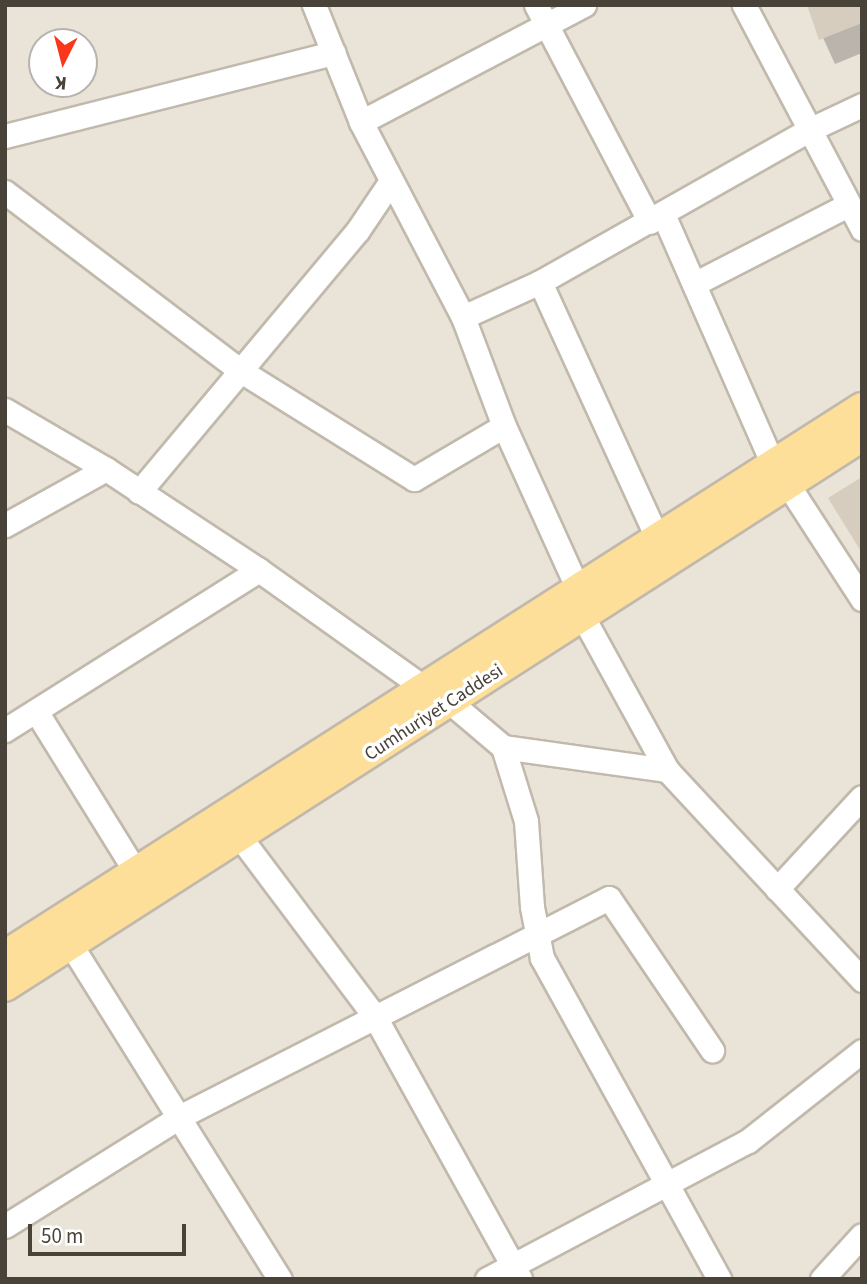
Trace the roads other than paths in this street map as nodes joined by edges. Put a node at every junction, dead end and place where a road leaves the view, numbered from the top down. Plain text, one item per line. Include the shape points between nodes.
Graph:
1 (314, 5) edge
2 (537, 5) edge
3 (584, 5) edge
4 (744, 5) edge
5 (547, 28) junction
6 (334, 53) junction
7 (862, 106) edge
8 (361, 122) junction
9 (809, 130) junction
10 (5, 136) edge
11 (391, 181) junction
12 (5, 192) edge
13 (848, 205) junction
14 (657, 218) junction
15 (862, 229) edge
16 (540, 282) junction
17 (694, 284) junction
18 (463, 317) junction
19 (241, 371) junction
20 (862, 408) edge
21 (5, 410) edge
22 (504, 426) junction
23 (862, 436) edge
24 (106, 469) junction
25 (780, 475) junction
26 (139, 492) junction
27 (5, 525) edge
28 (657, 537) junction
29 (259, 570) junction
30 (862, 599) edge
31 (580, 603) junction
32 (423, 687) junction
33 (451, 703) junction
34 (36, 711) junction
35 (5, 730) edge
36 (503, 747) junction
37 (667, 770) junction
38 (862, 797) edge
39 (240, 837) junction
40 (136, 872) junction
41 (777, 889) junction
42 (537, 934) junction
43 (71, 944) junction
44 (5, 956) edge
45 (862, 980) edge
46 (5, 986) edge
47 (375, 1017) junction
48 (712, 1050) dead end
49 (862, 1051) edge
50 (181, 1116) junction
51 (667, 1184) junction
52 (5, 1226) edge
53 (862, 1235) edge
54 (516, 1272) edge
55 (280, 1279) edge
56 (487, 1279) edge
57 (719, 1279) edge
58 (822, 1279) edge

1 - 6 street
2 - 5 street
3 - 5 street
4 - 9 street
5 - 8 street
5 - 14 street
6 - 8 street
6 - 10 street
7 - 9 street
8 - 11 street
9 - 13 street
9 - 14 street
11 - 18 street
11 - 19 street via 358,230
12 - 19 street
13 - 15 street
13 - 17 street
14 - 16 street
14 - 17 street
16 - 18 street
16 - 28 street
17 - 25 street
18 - 22 street
19 - 22 street via 414,479
19 - 26 street
20 - 25 main road, Cumhuriyet Caddesi
21 - 24 street
22 - 31 street
23 - 25 main road, Cumhuriyet Caddesi
24 - 26 street
24 - 27 street
25 - 28 main road, Cumhuriyet Caddesi
25 - 30 street
25 - 31 main road, Cumhuriyet Caddesi
26 - 29 street
28 - 31 main road, Cumhuriyet Caddesi
29 - 32 street
29 - 34 street
31 - 32 main road, Cumhuriyet Caddesi
31 - 33 main road, Cumhuriyet Caddesi
31 - 37 street
32 - 40 main road, Cumhuriyet Caddesi
33 - 36 street
33 - 39 main road, Cumhuriyet Caddesi
34 - 35 street
34 - 40 street
36 - 37 street
36 - 42 street via 526,821
37 - 41 street
38 - 41 street
39 - 43 main road, Cumhuriyet Caddesi
39 - 47 street
40 - 44 main road, Cumhuriyet Caddesi
41 - 45 street
42 - 47 street
42 - 48 street via 608,898
42 - 51 street via 541,958
43 - 46 main road, Cumhuriyet Caddesi
43 - 50 street
47 - 50 street
47 - 54 street
49 - 51 street via 748,1141
50 - 52 street
50 - 55 street
51 - 54 street
51 - 57 street
53 - 58 street
54 - 56 street

